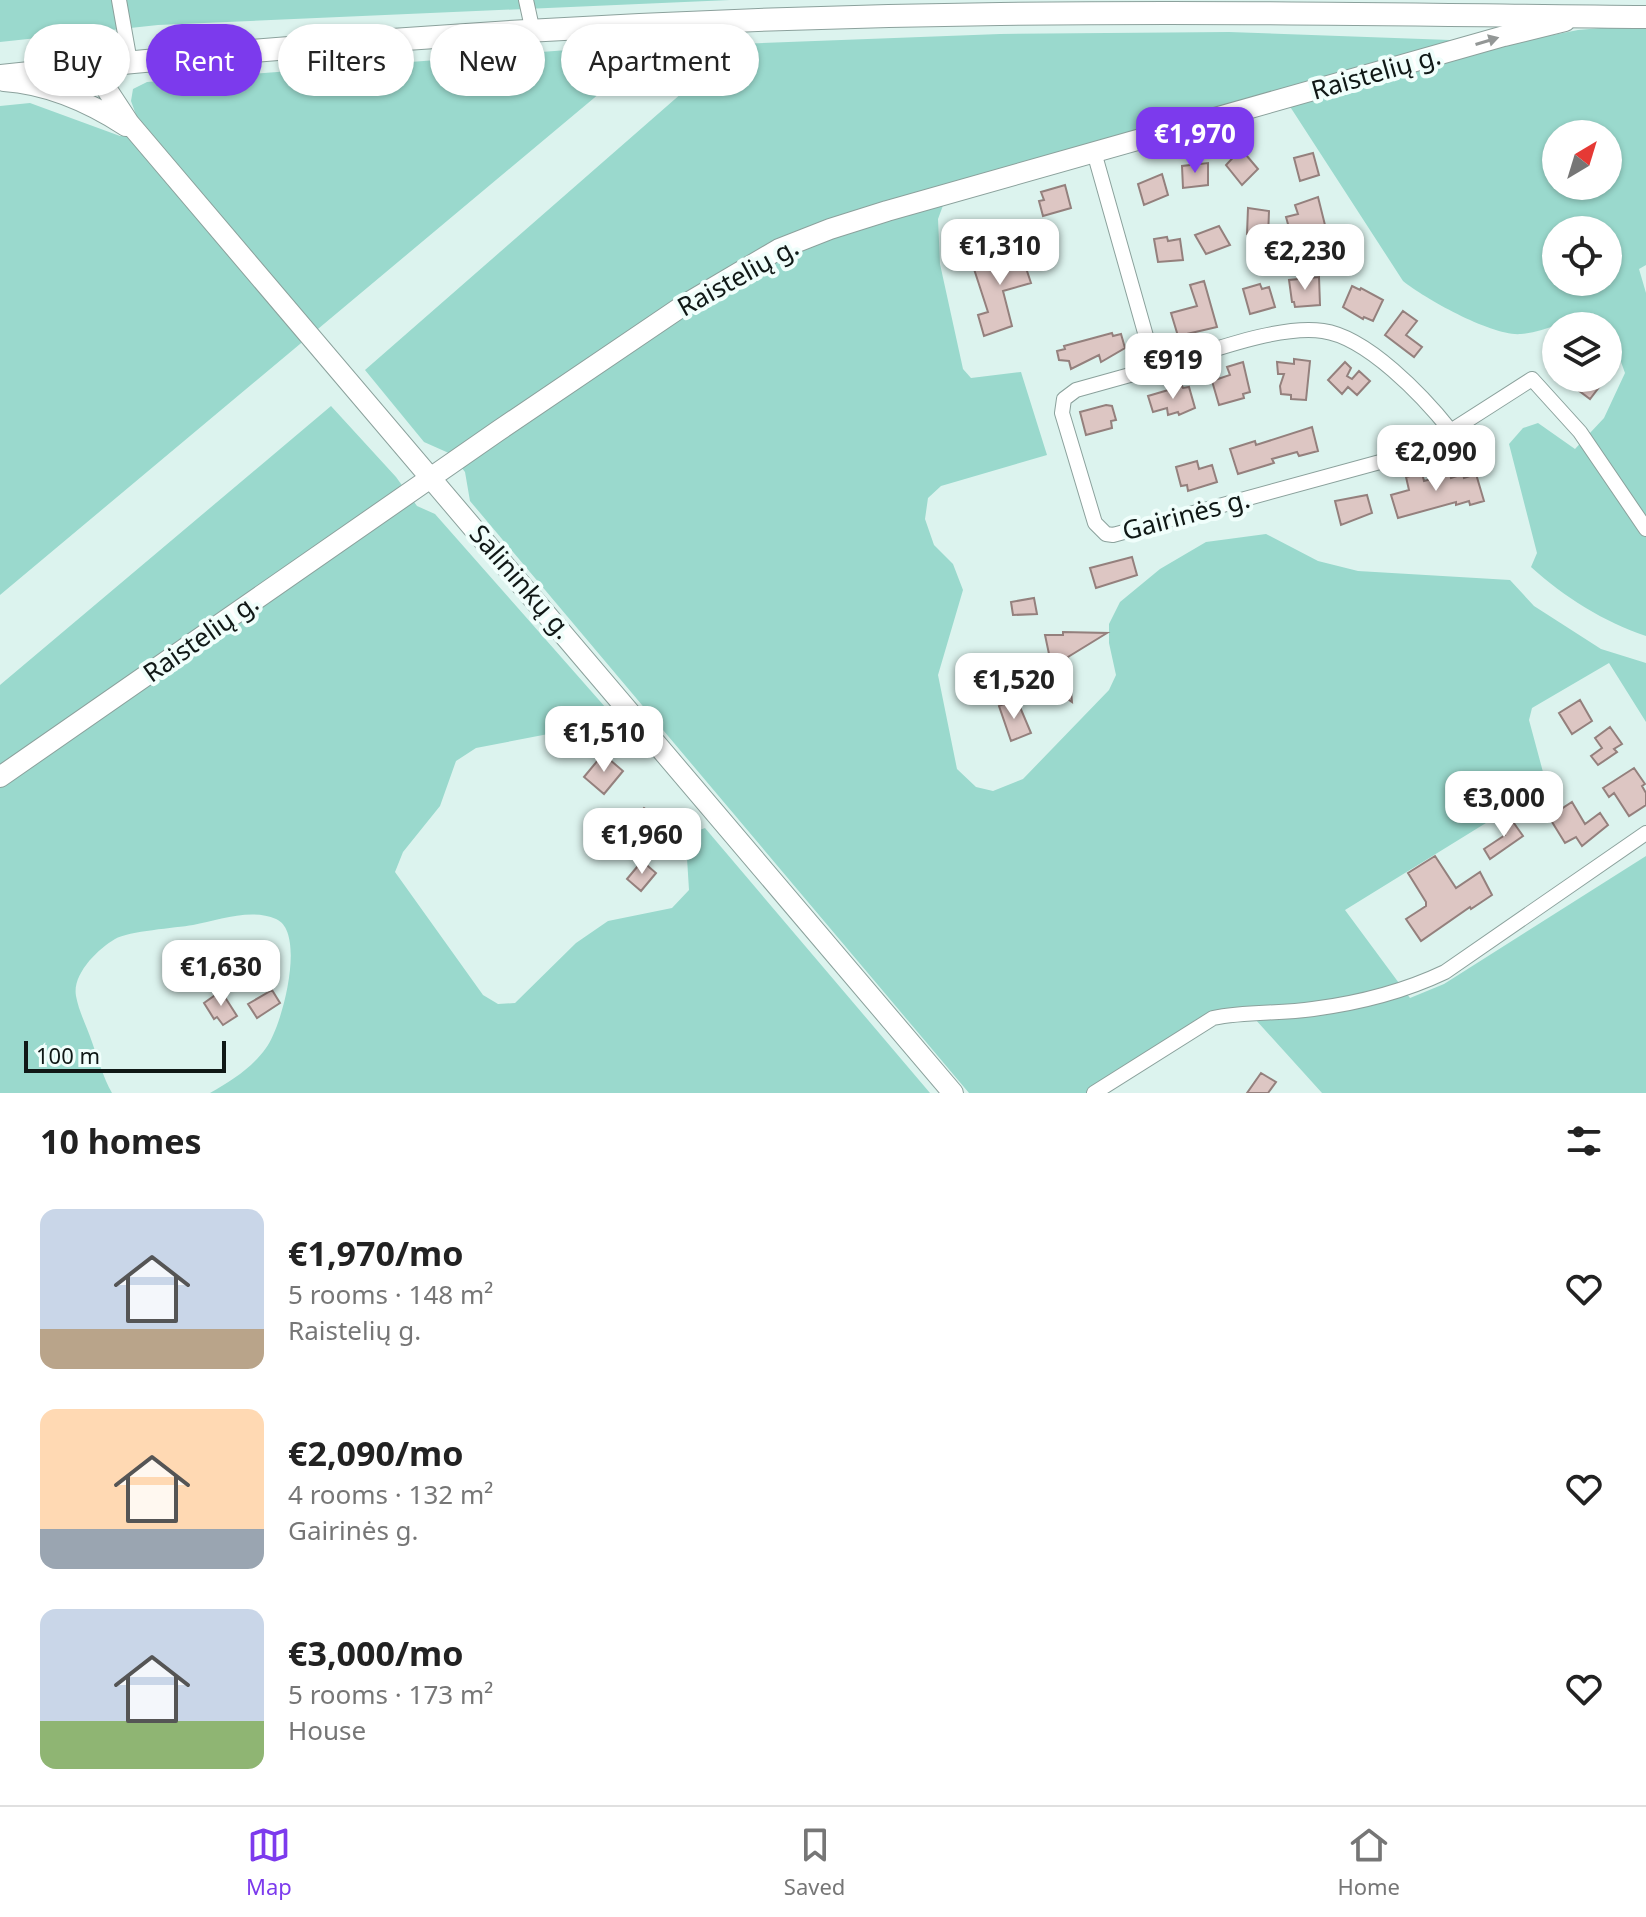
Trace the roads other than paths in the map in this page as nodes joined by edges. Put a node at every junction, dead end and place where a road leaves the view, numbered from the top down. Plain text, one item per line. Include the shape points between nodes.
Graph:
1 (119, 0) edge
2 (526, 0) edge
3 (1589, 16) junction
4 (1646, 17) edge
5 (123, 24) edge
6 (531, 24) edge
7 (545, 31) edge
8 (430, 38) edge
9 (130, 62) edge
10 (24, 75) edge
11 (0, 78) edge
12 (110, 96) edge
13 (142, 138) junction
14 (1094, 152) junction
15 (1155, 368) junction
16 (1451, 431) junction
17 (431, 478) junction
18 (1646, 529) edge
19 (0, 777) edge
20 (1646, 833) edge
21 (953, 1093) edge
22 (1094, 1093) edge

1 - 5 street
2 - 6 street
3 - 4 main road
3 - 7 main road via 999,14
14 -> 3 main road, Raistelių g.
8 - 9 main road
10 - 11 main road
11 - 13 main road via 68,95
12 - 13 main road, Salininkų g.
13 - 17 main road, Salininkų g.
14 - 15 street
14 - 17 main road, Raistelių g. via 887,211 779,249 684,305
15 - 16 street, Gairinės g. via 1271,335 1322,331 1363,345
15 - 16 street, Gairinės g. via 1076,390 1064,399 1062,413 1095,523 1106,534 1391,459
16 - 18 street, Gairinės g. via 1532,379 1580,432
17 - 19 main road, Raistelių g.
17 - 21 main road, Salininkų g.
20 - 22 street via 1445,972 1370,999 1213,1018

